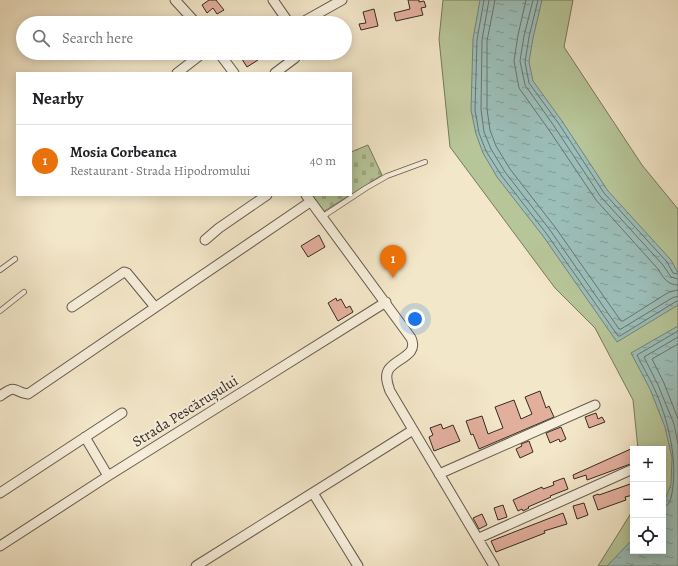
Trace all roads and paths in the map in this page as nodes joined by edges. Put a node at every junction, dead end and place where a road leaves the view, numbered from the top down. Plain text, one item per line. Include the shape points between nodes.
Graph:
1 (175, 0) edge
2 (273, 0) edge
3 (342, 0) edge
4 (190, 16) edge
5 (284, 16) edge
6 (313, 16) edge
7 (193, 60) edge
8 (224, 60) edge
9 (292, 60) edge
10 (178, 72) edge
11 (233, 72) edge
12 (276, 72) edge
13 (425, 162) dead end
14 (267, 196) edge
15 (308, 199) edge
16 (322, 217) junction
17 (204, 240) dead end
18 (15, 259) dead end
19 (0, 270) edge
20 (24, 292) dead end
21 (386, 302) junction
22 (72, 307) dead end
23 (155, 308) junction
24 (0, 311) edge
25 (0, 396) edge
26 (595, 405) dead end
27 (122, 413) dead end
28 (413, 430) junction
29 (85, 437) junction
30 (630, 470) edge
31 (439, 474) junction
32 (108, 476) junction
33 (0, 493) edge
34 (313, 493) junction
35 (479, 538) junction
36 (0, 546) edge
37 (196, 566) edge
38 (358, 566) edge
39 (494, 566) edge

1 - 4 street
2 - 5 street
3 - 6 street
7 - 10 street
8 - 11 street
9 - 12 street
13 - 16 lane via 387,176
14 - 17 street
15 - 16 street
15 - 23 street
16 - 21 street
18 - 19 lane
20 - 24 lane
21 - 28 street via 413,343 413,349 409,354 389,369 387,382
21 - 32 street, Strada Pescărușului
22 - 23 street via 124,272
23 - 25 street via 28,394 14,388
26 - 31 street
27 - 29 street
28 - 31 street
28 - 34 street
29 - 32 street
29 - 33 street
30 - 35 street
31 - 35 street
32 - 36 street, Strada Pescărușului
34 - 37 street
34 - 38 street
35 - 39 street

